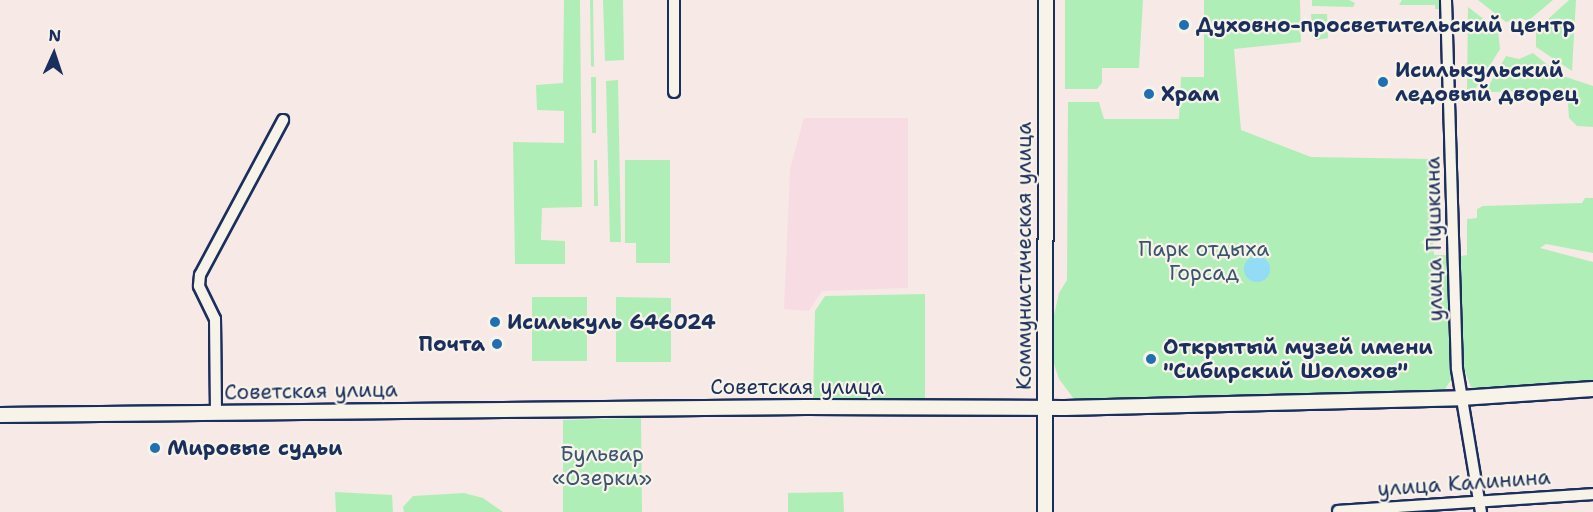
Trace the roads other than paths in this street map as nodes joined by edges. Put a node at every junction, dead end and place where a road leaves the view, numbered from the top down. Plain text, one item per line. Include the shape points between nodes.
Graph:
1 (674, 0) edge
2 (1046, 0) edge
3 (1446, 0) edge
4 (674, 92) dead end
5 (284, 120) dead end
6 (1593, 389) edge
7 (1461, 398) junction
8 (1044, 408) junction
9 (216, 413) junction
10 (0, 415) edge
11 (1593, 494) edge
12 (1480, 507) edge
13 (1338, 511) edge
14 (1045, 512) edge

1 - 4 street
2 - 8 street, Коммунистическая улица
3 - 7 street, улица Пушкина via 1454,293
5 - 9 street via 200,275 199,286 215,319
6 - 7 street, Советская улица
7 - 8 street, Советская улица
7 - 12 street, улица Пушкина
8 - 9 street, Советская улица
8 - 14 street, Коммунистическая улица
9 - 10 street, Советская улица
11 - 12 street, улица Калинина
12 - 13 street, улица Калинина

